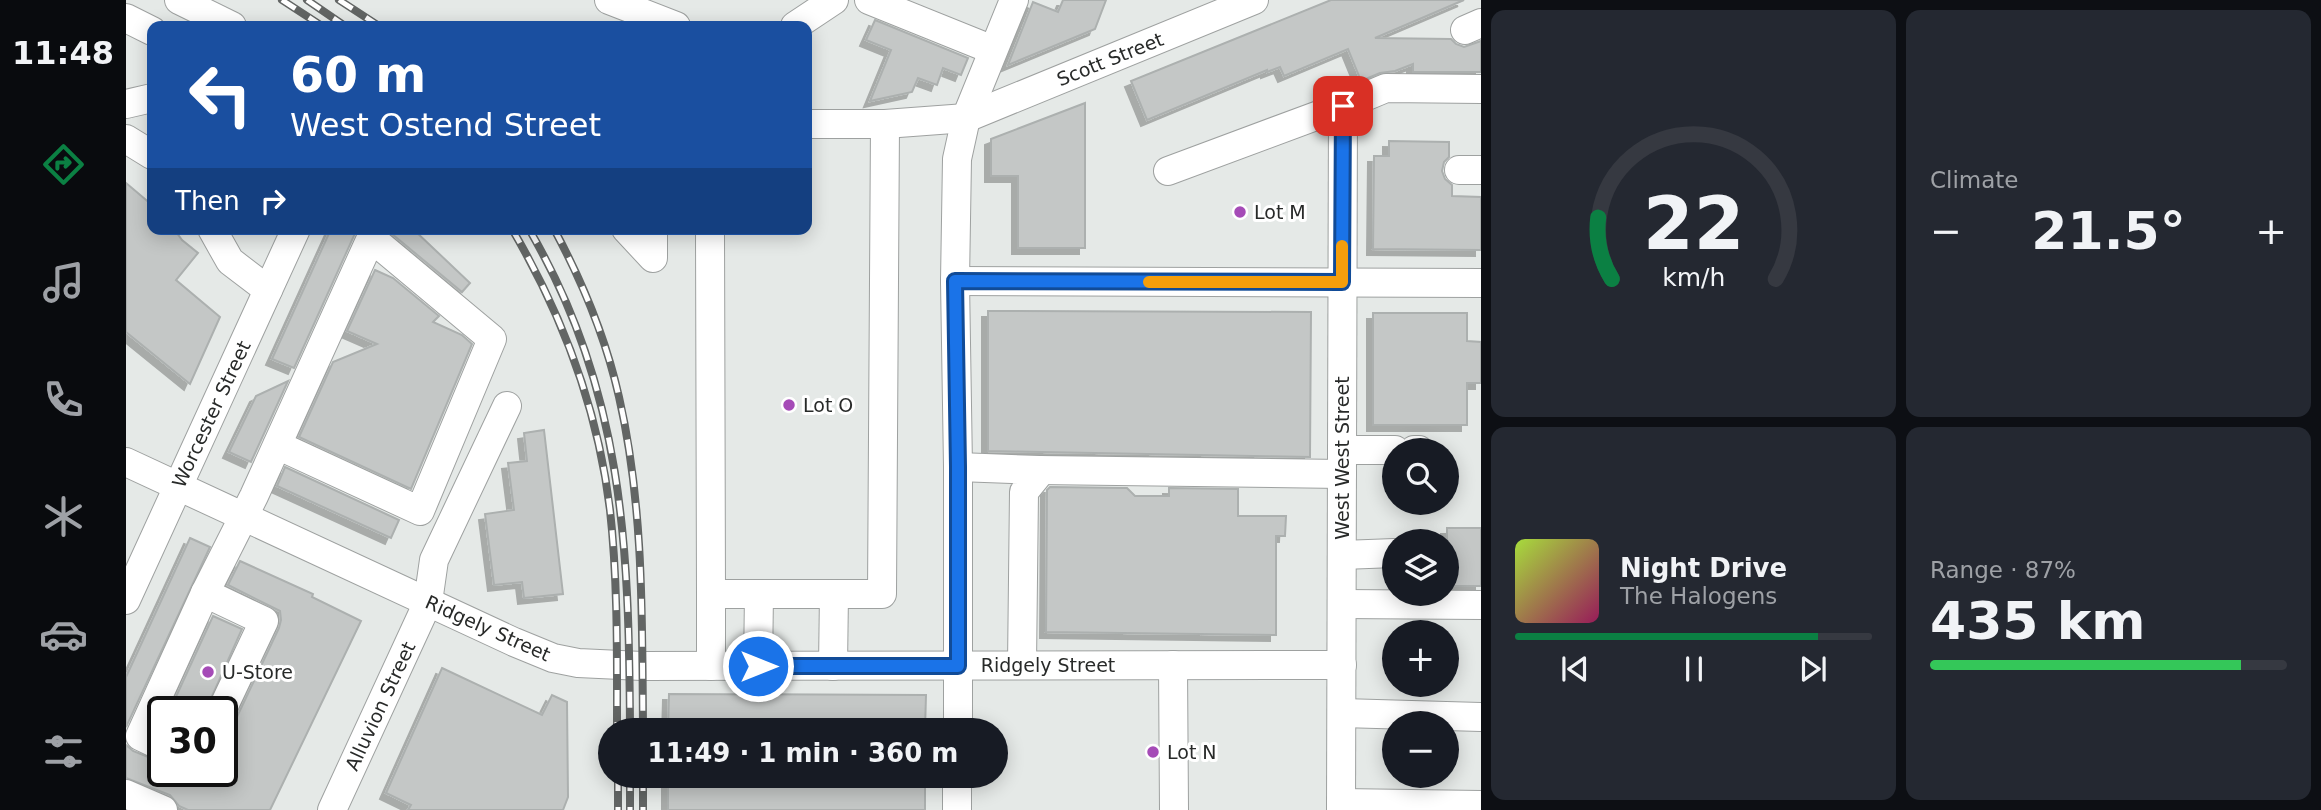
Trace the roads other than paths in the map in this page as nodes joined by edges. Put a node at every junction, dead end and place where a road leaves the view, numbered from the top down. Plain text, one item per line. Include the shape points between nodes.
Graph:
1 (179, 0) edge
2 (609, 0) edge
3 (834, 0) edge
4 (869, 0) edge
5 (1014, 0) edge
6 (1254, 0) edge
7 (126, 18) edge
8 (222, 21) edge
9 (663, 21) edge
10 (802, 21) edge
11 (147, 28) edge
12 (993, 50) junction
13 (1481, 89) edge
14 (147, 98) edge
15 (126, 104) edge
16 (1343, 106) junction
17 (965, 118) junction
18 (812, 124) edge
19 (886, 124) junction
20 (126, 139) edge
21 (147, 152) edge
22 (1168, 171) dead end
23 (215, 235) edge
24 (293, 235) edge
25 (632, 235) edge
26 (653, 235) edge
27 (710, 235) edge
28 (955, 281) junction
29 (1342, 282) junction
30 (1481, 283) edge
31 (268, 290) junction
32 (507, 406) dead end
33 (277, 445) junction
34 (1382, 453) edge
35 (126, 462) edge
36 (1342, 462) junction
37 (958, 467) junction
38 (1039, 470) junction
39 (178, 486) junction
40 (244, 516) junction
41 (136, 550) edge
42 (1382, 553) edge
43 (1342, 555) junction
44 (205, 593) junction
45 (710, 594) junction
46 (758, 594) junction
47 (834, 594) junction
48 (126, 600) edge
49 (428, 602) junction
50 (1342, 604) junction
51 (1481, 605) edge
52 (1173, 665) junction
53 (1342, 665) junction
54 (710, 666) junction
55 (758, 666) junction
56 (833, 666) junction
57 (958, 666) junction
58 (1022, 666) junction
59 (158, 696) edge
60 (229, 696) edge
61 (1342, 713) junction
62 (1481, 717) edge
63 (957, 718) edge
64 (147, 721) edge
65 (147, 739) edge
66 (957, 788) edge
67 (126, 794) edge
68 (1481, 805) edge
69 (1342, 807) edge
70 (163, 810) edge
71 (332, 810) edge
72 (957, 810) edge
73 (1174, 810) edge

1 - 8 street
2 - 9 street
3 - 10 street
4 - 12 street
5 - 12 street
6 - 17 street, Scott Street
7 - 11 street
12 - 17 street
13 - 16 street via 1385,88
14 - 15 street
16 - 22 street
16 - 29 street, West West Street
17 - 19 street, Scott Street
17 - 28 street via 957,159
18 - 19 street, Scott Street
19 - 47 street via 882,594
20 - 21 street
23 - 31 street via 230,261
24 - 31 street, Worcester Street
25 - 26 street via 653,258
27 - 45 street
28 - 29 street
28 - 37 street
29 - 30 street
29 - 36 street, West West Street
31 - 39 street, Worcester Street
32 - 49 street, Alluvion Street via 435,560
33 - 33 street via 371,238 492,339 420,511
33 - 40 street
34 - 36 street
35 - 39 street, Ridgely Street
36 - 38 street
36 - 43 street, West West Street
37 - 38 street
37 - 57 street
38 - 58 street via 1024,492
39 - 40 street, Ridgely Street
39 - 41 street, Worcester Street
40 - 44 street
40 - 49 street, Ridgely Street
41 - 48 street, Worcester Street
42 - 43 street
43 - 50 street, West West Street
44 - 59 street
44 - 60 street via 264,621
45 - 46 street
45 - 54 street
46 - 47 street
46 - 55 street
47 - 56 street
49 - 54 street, Ridgely Street via 553,658 617,666
49 - 71 street, Alluvion Street
50 - 51 street
50 - 53 street, West West Street
52 - 53 street, Ridgely Street
52 - 58 street, Ridgely Street
52 - 73 street
53 - 61 street, West West Street
54 - 55 street, Ridgely Street
55 - 56 street, Ridgely Street
56 - 57 street, Ridgely Street
57 - 58 street, Ridgely Street
57 - 63 street
61 - 62 street
61 - 69 street, West West Street
64 - 65 street via 140,736
66 - 72 street
67 - 70 street
68 - 69 street

